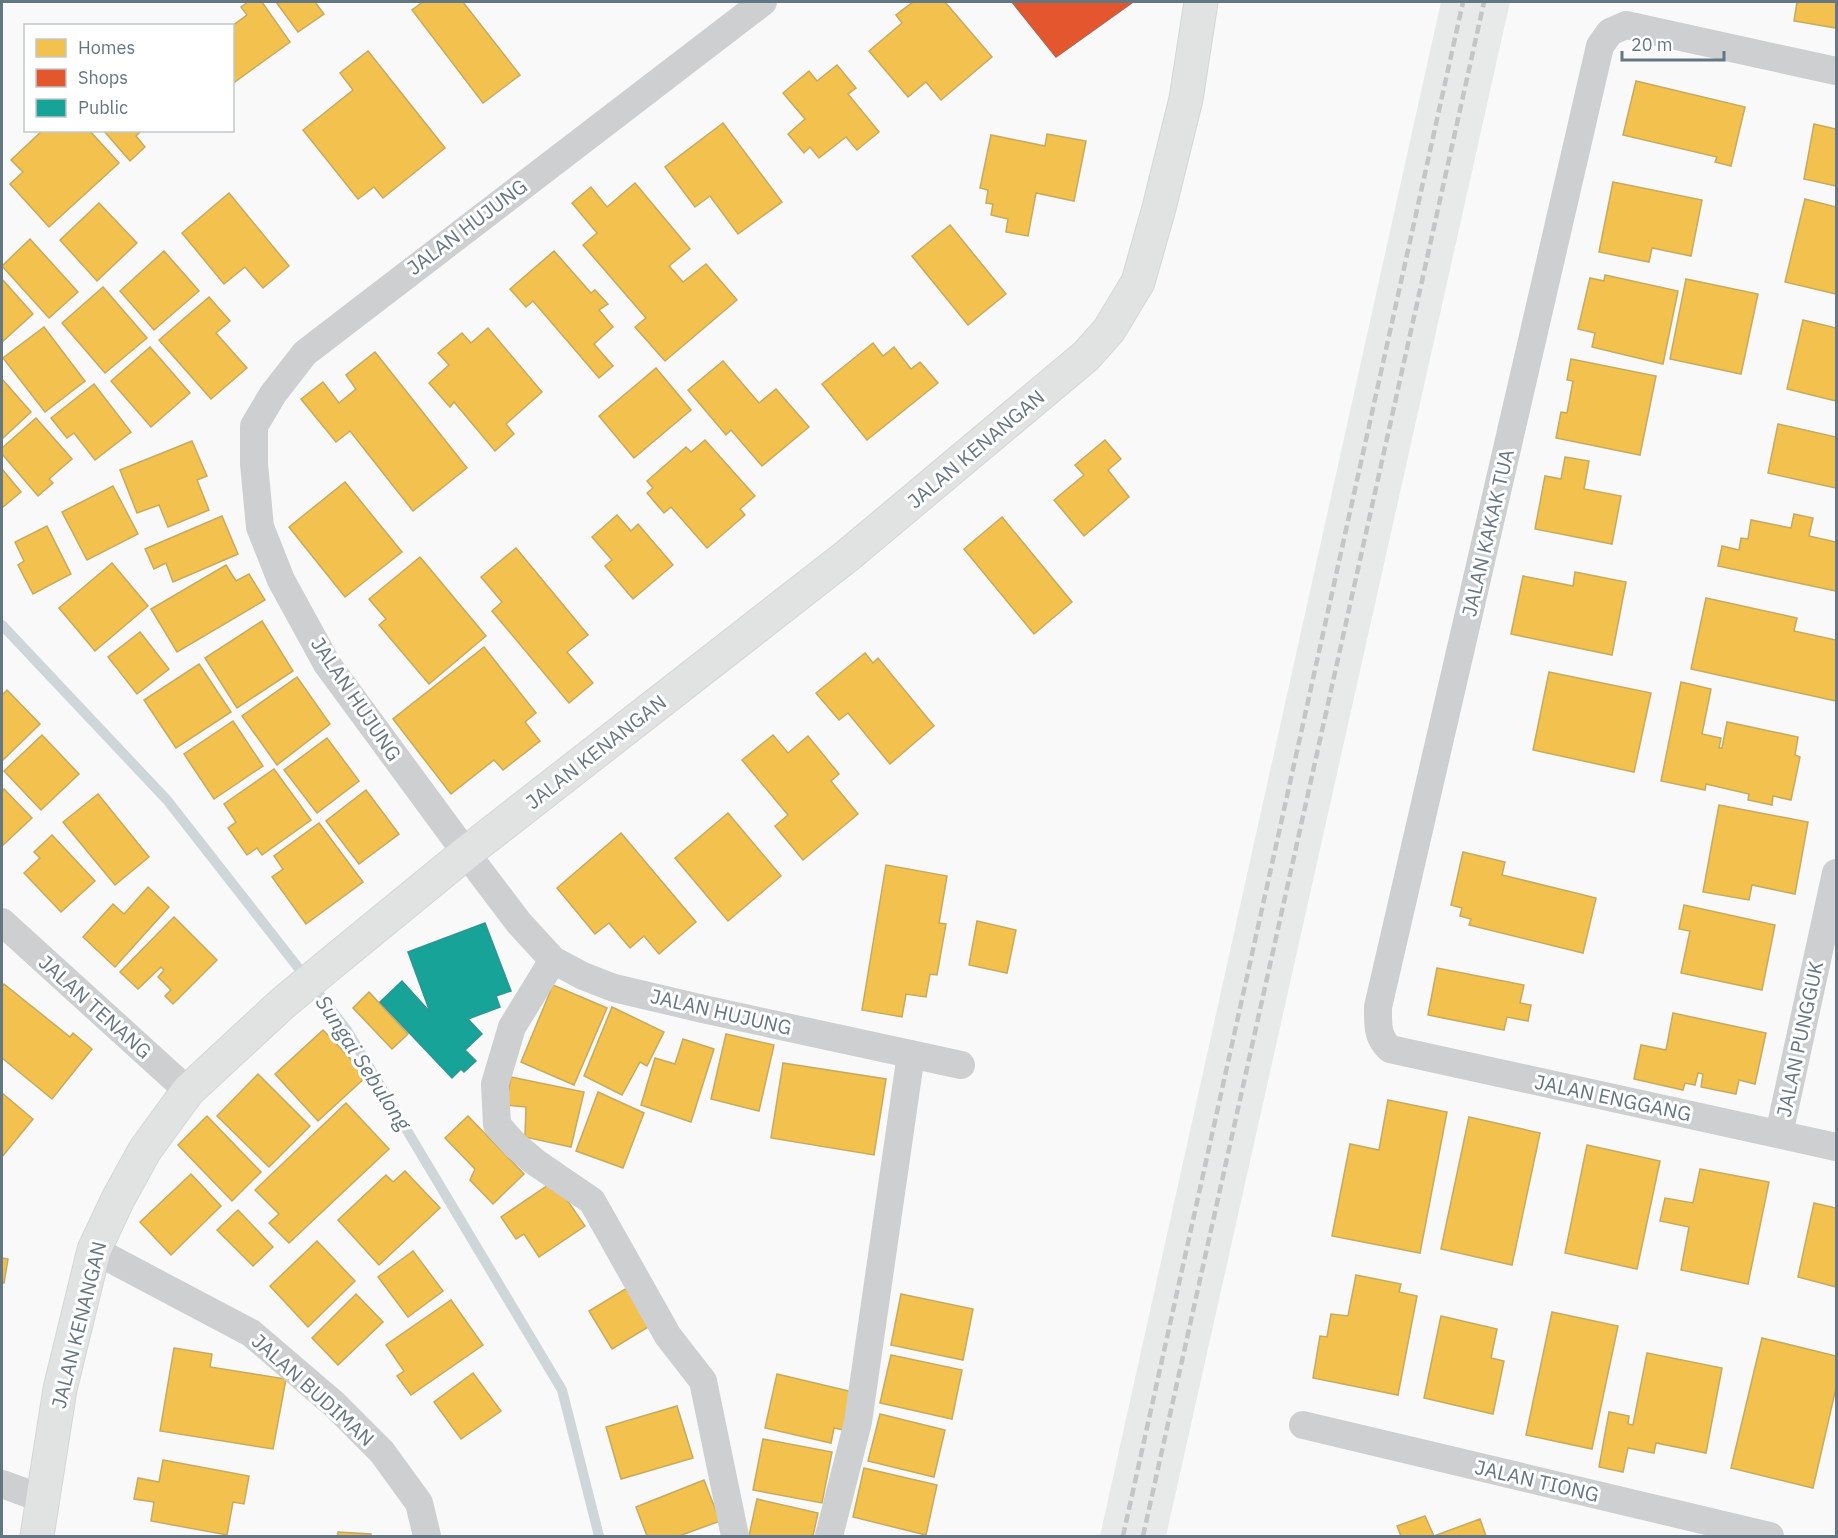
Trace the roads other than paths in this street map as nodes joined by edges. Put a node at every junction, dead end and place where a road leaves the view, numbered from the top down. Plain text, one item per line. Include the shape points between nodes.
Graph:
1 (763, 2) edge
2 (1201, 2) edge
3 (1836, 71) edge
4 (465, 853) junction
5 (1836, 873) edge
6 (2, 922) edge
7 (553, 960) junction
8 (1390, 1049) joint
9 (911, 1054) junction
10 (961, 1065) dead end
11 (188, 1091) junction
12 (1779, 1134) junction
13 (1836, 1147) edge
14 (94, 1250) junction
15 (1303, 1425) dead end
16 (2, 1484) edge
17 (43, 1499) junction
18 (37, 1536) edge
19 (428, 1536) edge
20 (735, 1536) edge
21 (829, 1536) edge
22 (1770, 1536) edge

1 - 4 street, JALAN HUJUNG via 305,353 254,426 260,527 281,580 327,664
2 - 4 street, JALAN KENANGAN via 1186,99 1159,208 1138,282 1109,330 1078,363 847,556
3 - 8 street, JALAN KAKAK TUA via 1626,25 1610,32 1600,46 1378,1007 1378,1032
4 - 7 street, JALAN HUJUNG
4 - 11 street, JALAN KENANGAN via 284,1003
5 - 12 street, JALAN PUNGGUK
6 - 11 street, JALAN TENANG
7 - 9 street, JALAN HUJUNG via 614,988
7 - 20 street via 512,1027 495,1084 497,1125 535,1162 592,1201 668,1336 702,1381
8 - 12 street, JALAN ENGGANG
9 - 10 street, JALAN HUJUNG
9 - 21 street via 858,1422
11 - 14 street, JALAN KENANGAN via 145,1150
12 - 13 street, JALAN ENGGANG
14 - 17 street, JALAN KENANGAN via 60,1389
14 - 19 street, JALAN BUDIMAN via 251,1333 382,1452 419,1503
15 - 22 street, JALAN TIONG
16 - 17 street
17 - 18 street, JALAN KENANGAN

